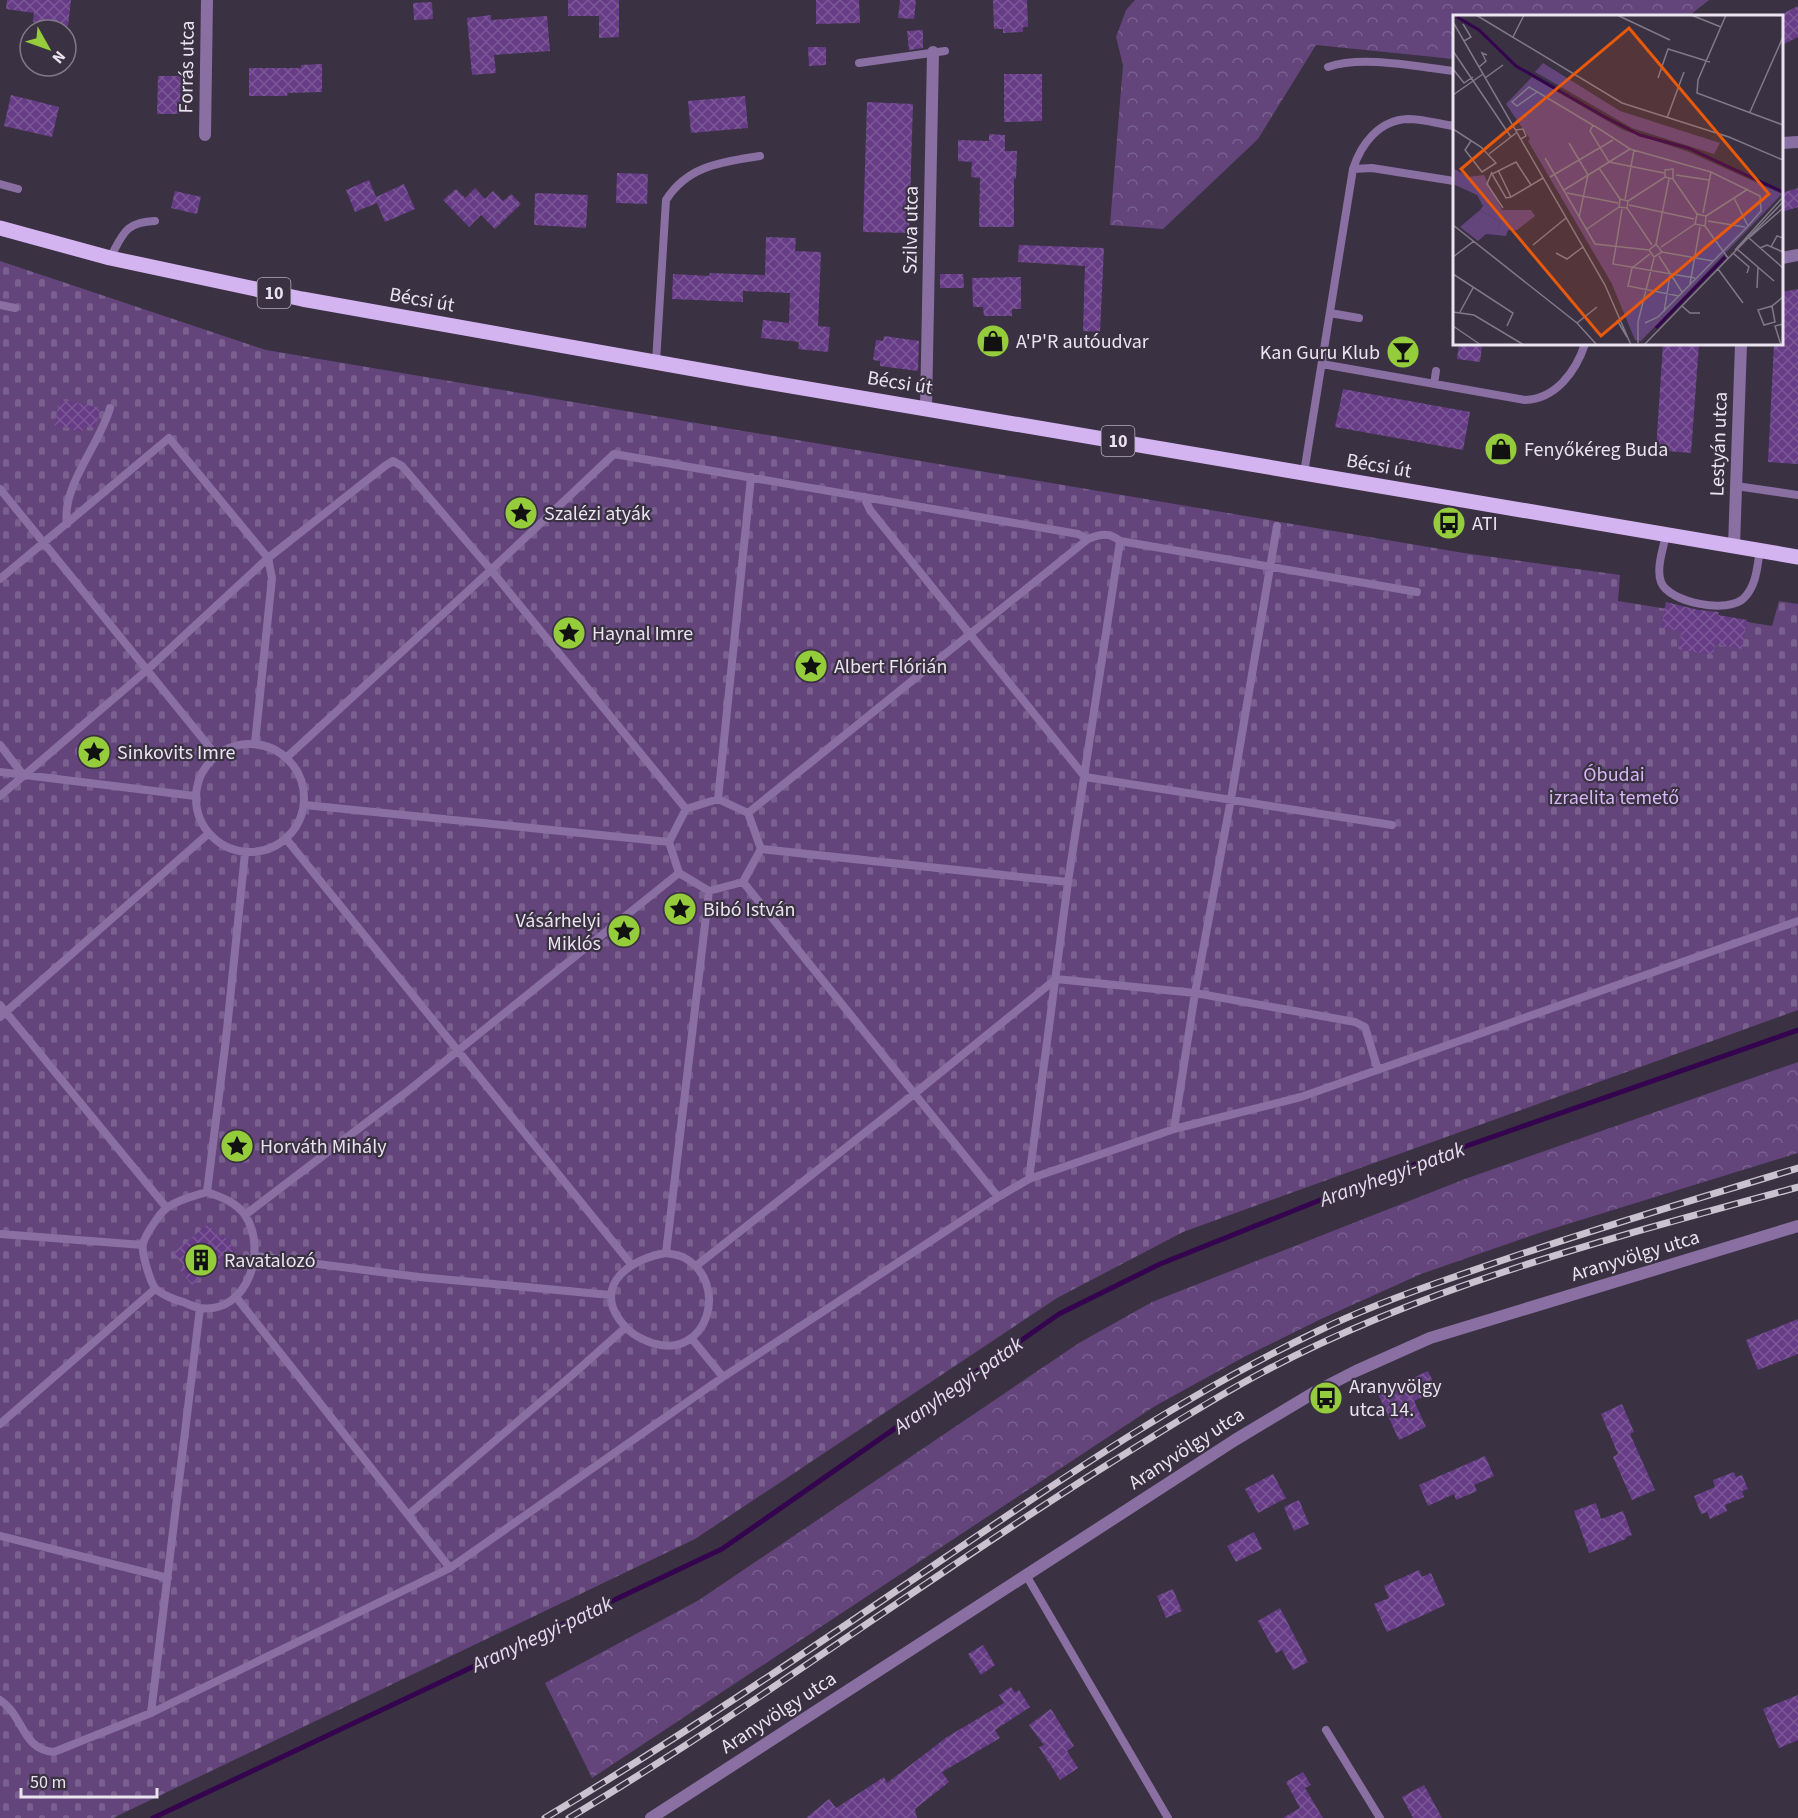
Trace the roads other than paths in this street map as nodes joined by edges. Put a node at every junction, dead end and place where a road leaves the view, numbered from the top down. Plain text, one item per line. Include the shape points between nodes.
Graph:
1 (207, 0) edge
2 (939, 51) joint
3 (859, 63) dead end
4 (1328, 67) dead end
5 (1453, 71) edge
6 (1453, 126) edge
7 (205, 135) dead end
8 (1798, 142) edge
9 (1783, 143) edge
10 (760, 156) dead end
11 (1353, 169) junction
12 (1453, 181) edge
13 (0, 184) edge
14 (18, 189) dead end
15 (155, 221) dead end
16 (0, 228) edge
17 (1798, 255) edge
18 (110, 258) junction
19 (1783, 258) edge
20 (0, 305) edge
21 (15, 308) dead end
22 (1330, 313) junction
23 (1359, 318) dead end
24 (1585, 345) edge
25 (1741, 345) edge
26 (656, 362) junction
27 (1322, 364) junction
28 (1436, 371) dead end
29 (1434, 384) junction
30 (110, 408) dead end
31 (926, 408) junction
32 (1304, 473) junction
33 (751, 477) junction
34 (1736, 486) junction
35 (0, 489) edge
36 (1798, 495) edge
37 (864, 497) junction
38 (67, 524) junction
39 (1277, 526) dead end
40 (1666, 536) junction
41 (1088, 539) junction
42 (1120, 541) junction
43 (44, 544) junction
44 (1734, 546) junction
45 (1760, 550) junction
46 (1798, 557) edge
47 (268, 558) junction
48 (1269, 566) junction
49 (491, 570) junction
50 (0, 579) edge
51 (1417, 592) dead end
52 (970, 634) junction
53 (147, 670) junction
54 (255, 743) junction
55 (0, 745) edge
56 (216, 755) junction
57 (287, 757) junction
58 (0, 772) edge
59 (24, 776) junction
60 (1085, 777) junction
61 (0, 796) edge
62 (195, 796) junction
63 (718, 799) junction
64 (1231, 800) junction
65 (305, 805) junction
66 (686, 809) junction
67 (748, 813) junction
68 (1392, 825) dead end
69 (208, 834) junction
70 (286, 840) junction
71 (669, 842) junction
72 (760, 849) junction
73 (245, 853) junction
74 (679, 873) junction
75 (742, 882) junction
76 (1068, 882) junction
77 (709, 891) junction
78 (1798, 921) edge
79 (1056, 978) junction
80 (1195, 993) junction
81 (2, 1011) edge
82 (458, 1051) junction
83 (1378, 1070) junction
84 (914, 1094) junction
85 (1174, 1130) junction
86 (1029, 1179) junction
87 (207, 1192) junction
88 (998, 1197) junction
89 (166, 1207) junction
90 (245, 1215) junction
91 (1798, 1226) edge
92 (0, 1234) edge
93 (143, 1245) junction
94 (666, 1252) junction
95 (256, 1256) junction
96 (632, 1264) junction
97 (696, 1266) junction
98 (155, 1289) junction
99 (610, 1295) junction
100 (236, 1297) junction
101 (200, 1308) junction
102 (625, 1328) junction
103 (692, 1339) junction
104 (723, 1377) junction
105 (0, 1424) edge
106 (408, 1515) junction
107 (0, 1536) edge
108 (450, 1568) junction
109 (1026, 1575) junction
110 (168, 1578) junction
111 (0, 1700) edge
112 (151, 1713) junction
113 (1326, 1730) dead end
114 (651, 1818) edge
115 (1168, 1818) edge
116 (1380, 1818) edge

1 - 7 street, Forrás utca
2 - 3 lane
2 - 31 street, Szilva utca
4 - 5 lane via 1343,61 1360,61
6 - 11 lane via 1409,119 1395,121 1364,144
8 - 9 street
10 - 26 lane via 711,165 674,188 666,200
11 - 12 lane via 1372,168
11 - 22 lane
13 - 14 lane
15 - 18 lane via 127,228
16 - 18 main road, Bécsi út / 10
17 - 19 street
18 - 26 main road, Bécsi út / 10 via 302,299
20 - 21 lane
22 - 23 lane
22 - 27 lane
24 - 29 lane via 1568,376 1551,393 1533,400
25 - 34 street, Lestyán utca
26 - 31 main road, Bécsi út / 10
27 - 29 lane
27 - 32 lane
28 - 29 lane
30 - 38 lane via 72,488 65,513
31 - 32 main road, Bécsi út / 10
32 - 40 main road, Bécsi út / 10
33 - 37 lane
33 - 49 lane via 614,454
33 - 63 lane
34 - 36 lane
34 - 44 street, Lestyán utca
35 - 43 lane
37 - 41 lane via 1078,534
37 - 52 lane via 870,510
38 - 43 lane
38 - 47 lane via 169,438
39 - 48 lane
40 - 44 main road, Bécsi út / 10
40 - 45 lane via 1660,576 1665,589 1681,599 1724,607 1738,603 1750,591
41 - 42 lane via 1101,534
41 - 52 lane
42 - 48 lane
42 - 60 lane
43 - 50 lane
43 - 53 lane
44 - 45 main road, Bécsi út / 10
45 - 46 main road, Bécsi út / 10
47 - 49 lane via 393,461 402,466
47 - 53 lane
47 - 54 lane via 272,578
48 - 51 lane
48 - 64 lane
49 - 57 lane
49 - 66 lane
52 - 60 lane
52 - 67 lane
53 - 56 lane
53 - 59 lane
54 - 56 lane via 237,744
54 - 57 lane
55 - 59 lane
56 - 62 lane via 202,771
57 - 65 lane via 302,780
58 - 59 lane
59 - 61 lane
59 - 62 lane
60 - 64 lane
60 - 76 lane
62 - 69 lane via 198,816
63 - 66 lane
63 - 67 lane
64 - 68 lane
64 - 80 lane
65 - 70 lane via 299,824
65 - 71 lane
66 - 71 lane
67 - 72 lane
69 - 73 lane via 226,848
69 - 81 lane
70 - 73 lane via 266,851
70 - 82 lane
71 - 74 lane
72 - 75 lane
72 - 76 lane
73 - 87 lane
74 - 77 lane
74 - 82 lane
75 - 77 lane
75 - 84 lane
76 - 79 lane
77 - 94 lane
78 - 83 lane
79 - 80 lane
79 - 84 lane
79 - 86 lane
80 - 83 lane via 1355,1022 1365,1027
80 - 85 lane
81 - 89 lane
82 - 90 lane
82 - 96 lane
83 - 85 lane via 1301,1097
84 - 88 lane
84 - 97 lane
85 - 86 lane
86 - 88 lane
87 - 89 lane
87 - 90 lane via 228,1200
88 - 104 lane
89 - 93 lane
90 - 95 lane
91 - 109 street, Aranyvölgy utca via 1462,1327 1404,1349 1270,1418
92 - 93 lane
93 - 98 lane
94 - 96 lane
94 - 97 lane
95 - 99 lane via 419,1277
95 - 100 lane via 250,1277
96 - 99 lane via 618,1278
97 - 103 lane via 707,1285 710,1308
98 - 101 lane
98 - 105 lane
99 - 102 lane via 615,1314
100 - 101 lane via 218,1307
100 - 106 lane
101 - 110 lane
102 - 103 lane via 657,1344 675,1345
102 - 106 lane
103 - 104 lane
104 - 108 lane
106 - 108 lane
107 - 110 lane
108 - 112 lane
109 - 114 street, Aranyvölgy utca
109 - 115 lane
110 - 112 lane
111 - 112 lane via 42,1751 54,1752
113 - 116 lane

